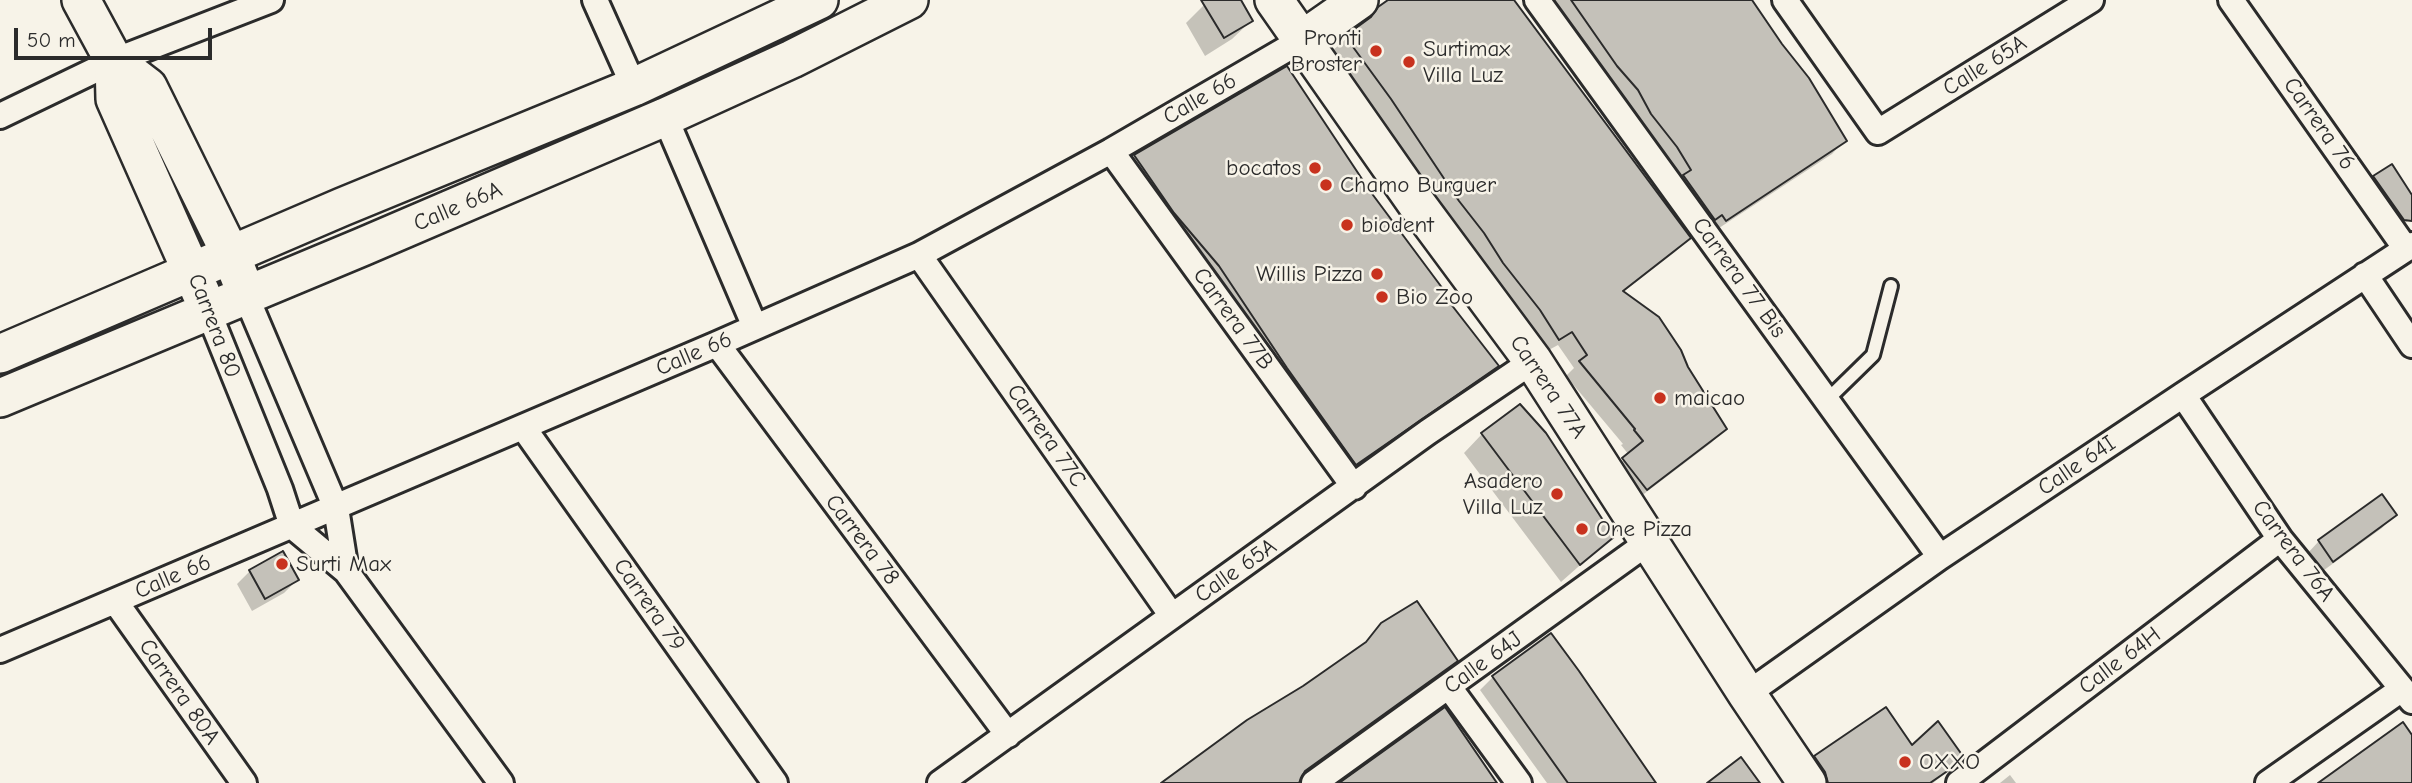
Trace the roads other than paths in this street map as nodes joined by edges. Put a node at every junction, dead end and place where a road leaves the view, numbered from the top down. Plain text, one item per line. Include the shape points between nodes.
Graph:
1 (81, 0) edge
2 (271, 0) edge
3 (595, 0) edge
4 (819, 0) edge
5 (909, 0) edge
6 (1274, 0) edge
7 (1359, 0) edge
8 (1537, 0) edge
9 (1785, 0) edge
10 (2091, 0) edge
11 (2231, 0) edge
12 (1302, 40) junction
13 (114, 61) junction
14 (634, 87) junction
15 (0, 116) edge
16 (665, 117) junction
17 (1111, 151) junction
18 (2409, 247) edge
19 (232, 255) junction
20 (919, 255) junction
21 (193, 271) junction
22 (2365, 275) junction
23 (1891, 285) dead end
24 (246, 296) junction
25 (208, 311) junction
26 (755, 327) junction
27 (716, 344) junction
28 (2412, 345) edge
29 (0, 354) edge
30 (1533, 361) junction
31 (2183, 394) junction
32 (0, 398) edge
33 (1827, 400) junction
34 (523, 427) junction
35 (1354, 487) junction
36 (336, 508) junction
37 (292, 526) junction
38 (2280, 539) junction
39 (1650, 541) junction
40 (1940, 557) junction
41 (345, 571) junction
42 (115, 601) junction
43 (1172, 616) junction
44 (0, 650) edge
45 (1449, 687) junction
46 (1747, 694) junction
47 (2407, 695) edge
48 (1009, 735) junction
49 (244, 783) edge
50 (501, 783) edge
51 (775, 783) edge
52 (940, 783) edge
53 (1314, 783) edge
54 (1519, 783) edge
55 (1807, 783) edge
56 (1959, 783) edge
57 (2268, 783) edge

1 - 13 street, Carrera 80
2 - 13 street
3 - 14 street
4 - 14 street, Calle 66A
5 - 16 street, Calle 66A
6 - 12 street, Carrera 77A
7 - 12 street, Calle 66
8 - 33 street, Carrera 77 Bis
9 - 10 street, Calle 65A via 1878,132
11 - 18 street, Carrera 76
12 - 17 street, Calle 66
12 - 30 street, Carrera 77A
13 - 15 street
13 - 19 street, Carrera 80 via 148,87
13 - 21 street, Carrera 80 via 115,99
14 - 19 street, Calle 66A
16 - 24 street, Calle 66A
16 - 26 street
17 - 20 street, Calle 66
17 - 35 street, Carrera 77B
18 - 22 street, Calle 64I
19 - 21 street, Calle 66A
19 - 24 street, Carrera 80
20 - 26 street, Calle 66
20 - 43 street, Carrera 77C
21 - 25 street, Carrera 80
21 - 29 street, Calle 66A
22 - 28 street
22 - 31 street, Calle 64I
23 - 33 lane via 1873,355
24 - 25 street, Calle 66A
24 - 36 street, Carrera 80
25 - 32 street, Calle 66A
25 - 37 street, Carrera 80
26 - 27 street, Calle 66
27 - 34 street, Calle 66
27 - 48 street, Carrera 78
30 - 35 street, Calle 65A
30 - 39 street, Carrera 77A
31 - 38 street, Carrera 76A
31 - 40 street, Calle 64I
33 - 40 street, Carrera 77 Bis
34 - 36 street, Calle 66
34 - 51 street, Carrera 79
35 - 43 street, Calle 65A
36 - 37 street, Calle 66
36 - 41 street, Carrera 80
37 - 41 street, Carrera 80
37 - 42 street, Calle 66
38 - 47 street, Carrera 76A
38 - 56 street, Calle 64H
39 - 45 street, Calle 64J
39 - 46 street, Carrera 77A
40 - 46 street, Calle 64I
41 - 50 street, Carrera 80
42 - 44 street, Calle 66
42 - 49 street, Carrera 80A
43 - 48 street, Calle 65A
45 - 53 street, Calle 64J
45 - 54 street
46 - 55 street, Carrera 77A
47 - 57 street
48 - 52 street, Calle 65A

